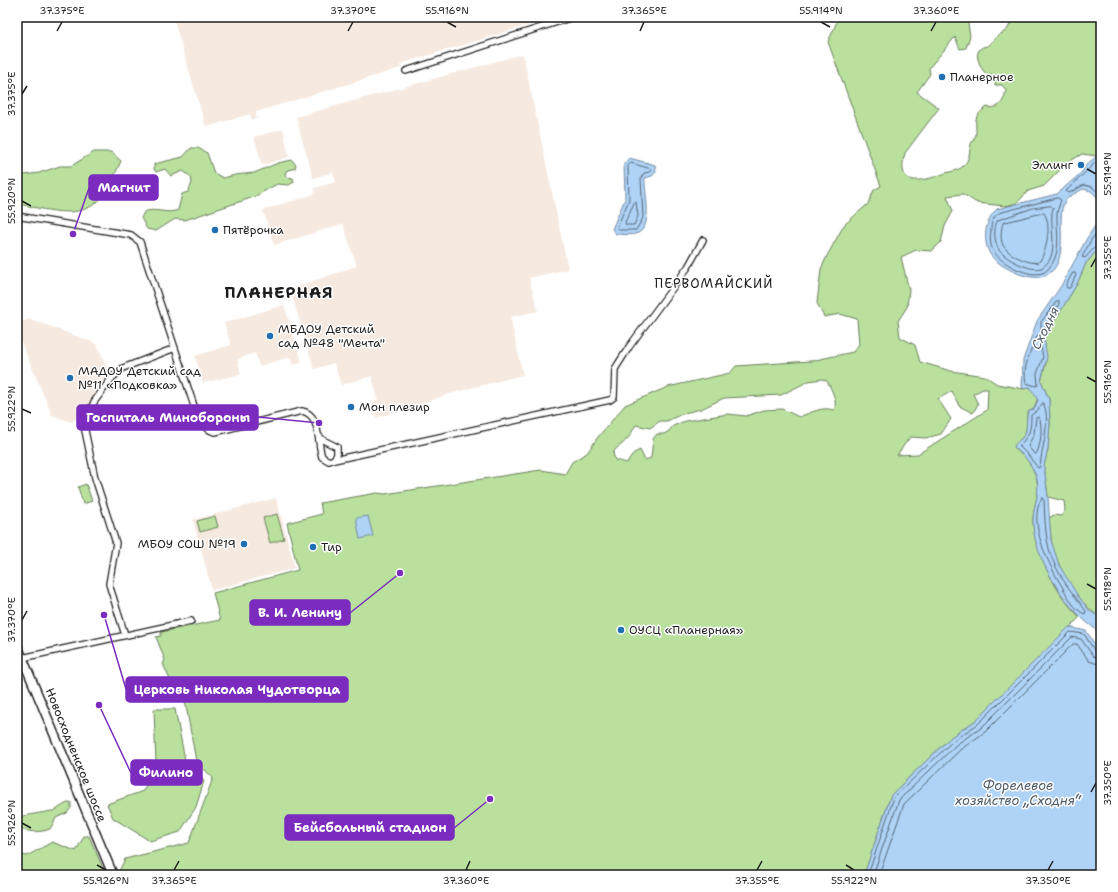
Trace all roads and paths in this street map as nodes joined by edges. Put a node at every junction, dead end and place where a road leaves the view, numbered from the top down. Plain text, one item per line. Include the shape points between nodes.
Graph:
1 (573, 17) edge
2 (406, 71) dead end
3 (17, 216) edge
4 (703, 240) dead end
5 (175, 348) junction
6 (319, 436) junction
7 (330, 443) junction
8 (320, 451) junction
9 (338, 452) junction
10 (346, 458) junction
11 (332, 460) junction
12 (191, 621) dead end
13 (124, 635) junction
14 (17, 645) edge
15 (22, 658) junction
16 (113, 875) edge

1 - 2 street
3 - 5 street via 131,234 140,242
4 - 10 street via 688,267 615,369 614,397 610,400
5 - 6 street via 198,416 207,430 215,432 302,411 310,414
5 - 13 street via 123,368 94,402 84,426 95,478 116,543 109,584
6 - 7 street
6 - 8 street
7 - 8 street via 322,446
7 - 9 street via 337,447
8 - 11 street via 324,459
9 - 10 street
9 - 11 street
10 - 11 street
12 - 13 street
13 - 15 street
14 - 15 main road, Новосходненское шоссе
15 - 16 main road, Новосходненское шоссе

